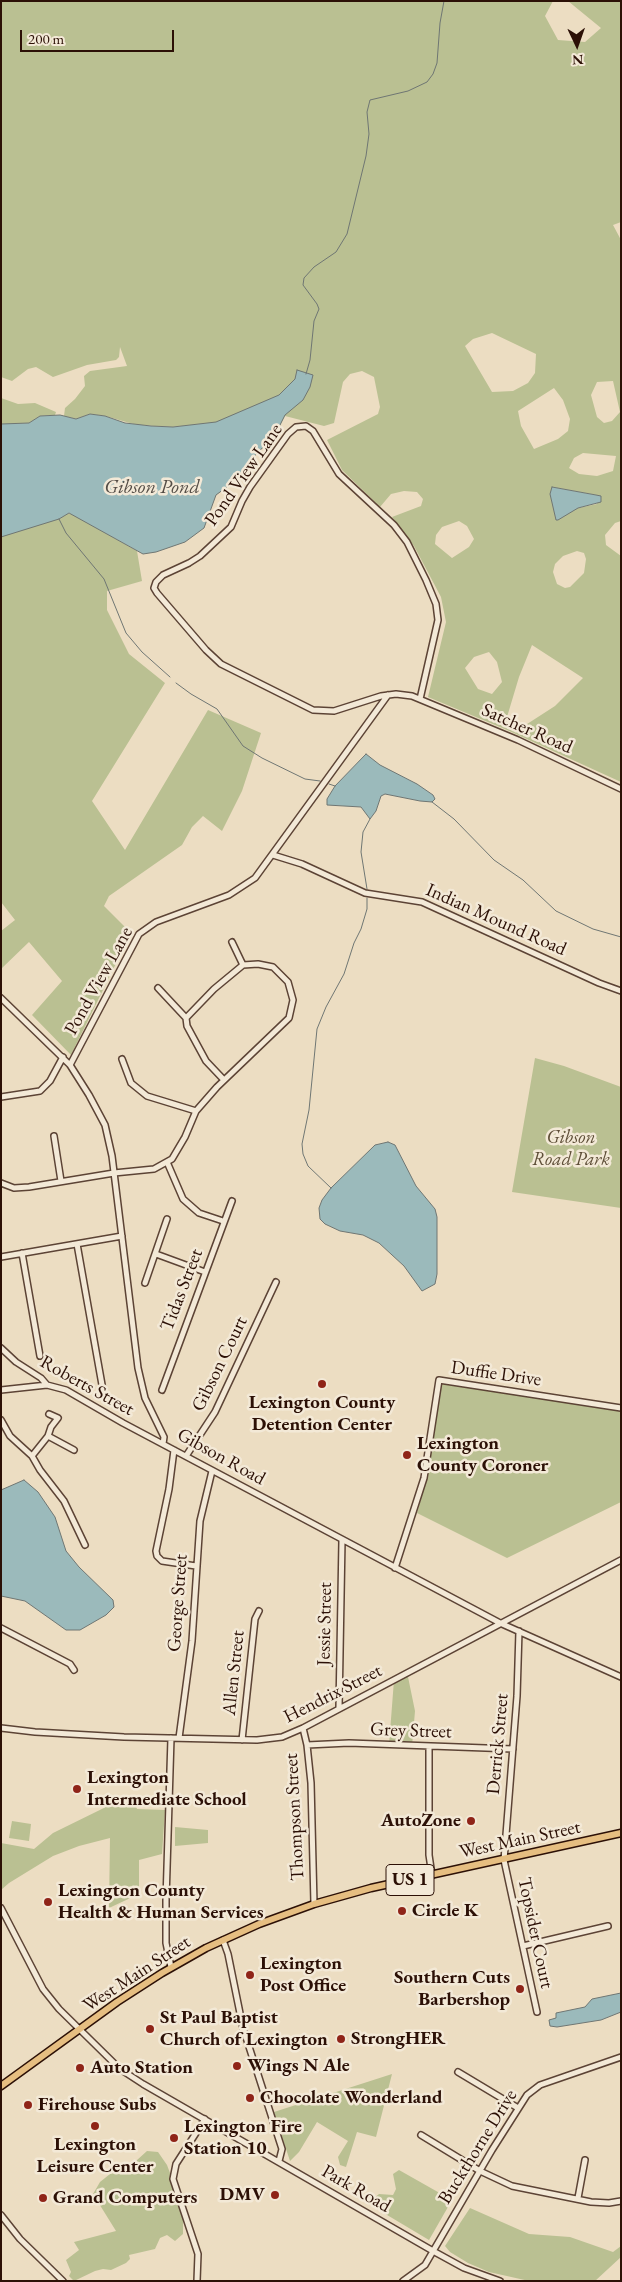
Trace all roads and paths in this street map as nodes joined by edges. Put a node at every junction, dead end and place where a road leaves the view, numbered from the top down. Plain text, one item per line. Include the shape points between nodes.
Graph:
1 (388, 695) junction
2 (420, 699) junction
3 (621, 789) edge
4 (273, 855) junction
5 (232, 942) dead end
6 (243, 965) junction
7 (158, 988) dead end
8 (621, 991) edge
9 (1, 998) edge
10 (186, 1018) junction
11 (63, 1057) junction
12 (122, 1059) dead end
13 (70, 1065) junction
14 (224, 1080) junction
15 (1, 1097) edge
16 (196, 1110) junction
17 (54, 1136) dead end
18 (167, 1162) junction
19 (114, 1173) junction
20 (62, 1182) junction
21 (1, 1183) edge
22 (232, 1201) dead end
23 (167, 1219) dead end
24 (223, 1221) junction
25 (122, 1236) junction
26 (77, 1244) junction
27 (22, 1253) junction
28 (156, 1254) junction
29 (1, 1257) edge
30 (205, 1272) junction
31 (276, 1282) dead end
32 (145, 1283) dead end
33 (1, 1348) edge
34 (40, 1356) dead end
35 (47, 1385) junction
36 (1, 1390) edge
37 (162, 1390) dead end
38 (104, 1396) dead end
39 (621, 1408) edge
40 (49, 1414) dead end
41 (1, 1420) edge
42 (48, 1436) junction
43 (163, 1444) junction
44 (74, 1450) dead end
45 (174, 1450) junction
46 (32, 1456) junction
47 (186, 1456) junction
48 (212, 1471) junction
49 (342, 1540) junction
50 (85, 1545) dead end
51 (621, 1560) edge
52 (196, 1566) junction
53 (395, 1568) junction
54 (259, 1611) dead end
55 (500, 1623) junction
56 (1, 1629) edge
57 (519, 1631) junction
58 (74, 1670) dead end
59 (621, 1677) edge
60 (339, 1708) junction
61 (1, 1728) edge
62 (303, 1728) junction
63 (171, 1738) junction
64 (179, 1738) junction
65 (242, 1740) junction
66 (307, 1745) junction
67 (429, 1747) junction
68 (513, 1749) junction
69 (621, 1834) edge
70 (504, 1860) junction
71 (432, 1875) junction
72 (314, 1904) junction
73 (1, 1908) edge
74 (608, 1926) dead end
75 (223, 1940) junction
76 (523, 1946) junction
77 (171, 1967) junction
78 (537, 2012) dead end
79 (80, 2029) junction
80 (621, 2057) edge
81 (458, 2072) dead end
82 (1, 2086) edge
83 (518, 2108) junction
84 (205, 2118) junction
85 (421, 2135) dead end
86 (585, 2160) dead end
87 (278, 2161) junction
88 (480, 2170) junction
89 (578, 2198) junction
90 (621, 2201) edge
91 (1, 2215) edge
92 (433, 2251) junction
93 (63, 2281) edge
94 (197, 2281) edge
95 (403, 2281) edge
96 (500, 2281) edge

1 - 2 street, Pond View Lane
1 - 2 street, Pond View Lane via 334,711 313,710 217,661 155,590 154,585 160,577 193,560 231,526 250,487 288,434 299,426 313,431 339,474 394,525 407,542 426,580 436,604 438,620
1 - 4 street, Pond View Lane
2 - 3 street, Satcher Road via 532,746
4 - 8 street, Indian Mound Road via 302,864 365,893 422,902
4 - 13 street, Pond View Lane via 243,888 161,919 139,934
5 - 6 street
6 - 10 street
6 - 14 street via 273,967 288,982 293,1000 288,1018
7 - 10 street
9 - 11 street, Gibson Road
10 - 14 street via 206,1061
11 - 13 street, Gibson Road
11 - 15 street via 50,1081 40,1091
12 - 16 street via 131,1083 147,1096
13 - 19 street, Gibson Road via 101,1116
14 - 16 street
16 - 18 street via 185,1137
17 - 20 street
18 - 19 street via 154,1169
18 - 24 street via 183,1199 199,1213
19 - 20 street
19 - 25 street, Gibson Road
20 - 21 street via 21,1188
22 - 24 street, Tidas Street
23 - 28 street
24 - 30 street, Tidas Street
25 - 26 street
25 - 43 street, Gibson Road via 141,1385 150,1412 164,1437
26 - 27 street
26 - 38 street
27 - 29 street
27 - 34 street
28 - 30 street
28 - 32 street
30 - 37 street, Tidas Street
31 - 47 street, Gibson Court via 222,1399
33 - 35 street, Roberts Street
35 - 36 street
35 - 43 street, Roberts Street via 66,1390
39 - 53 street, Duffie Drive via 439,1380 424,1478
40 - 42 street via 58,1418
41 - 46 street via 10,1436
42 - 44 street
42 - 46 street
43 - 45 street, Gibson Road
45 - 47 street, Gibson Road
45 - 52 street via 156,1551 162,1561
46 - 50 street via 69,1509
47 - 48 street, Gibson Road
48 - 49 street, Gibson Road
48 - 52 street, George Street via 200,1521
49 - 53 street, Gibson Road
49 - 60 street, Jessie Street
51 - 55 street, Hendrix Street
52 - 64 street, George Street via 192,1641
53 - 55 street, Gibson Road
54 - 65 street, Allen Street via 255,1619
55 - 57 street, Gibson Road
55 - 60 street, Hendrix Street
56 - 58 street via 70,1664
57 - 59 street, Gibson Road
57 - 68 street, Derrick Street
60 - 62 street, Hendrix Street
61 - 63 street, Hendrix Street via 74,1735
62 - 65 street, Hendrix Street via 276,1739
62 - 66 street, Thompson Street
63 - 64 street, Hendrix Street
63 - 77 street via 166,1900 167,1948
64 - 65 street, Hendrix Street
66 - 67 street, Grey Street via 350,1743
66 - 72 street, Thompson Street
67 - 68 street, Grey Street
67 - 71 street via 429,1855
68 - 70 street, Derrick Street
69 - 70 main road, West Main Street / US 1
70 - 71 main road, West Main Street / US 1
70 - 76 street, Topsider Court
71 - 72 main road, West Main Street / US 1
72 - 75 main road, West Main Street / US 1
73 - 79 street, Park Road via 40,1986
74 - 76 street
75 - 77 main road, West Main Street / US 1
75 - 87 street via 244,2031 282,2150
76 - 78 street, Topsider Court
77 - 79 main road, West Main Street / US 1
79 - 82 main road, West Main Street / US 1
79 - 84 street, Park Road via 120,2069
80 - 83 street, Buckthorne Drive via 536,2087
81 - 83 street
83 - 88 street, Buckthorne Drive
84 - 87 street, Park Road
84 - 94 street via 176,2164 172,2179 198,2254
85 - 88 street
86 - 89 street
87 - 92 street, Park Road
88 - 89 street via 512,2186
88 - 92 street, Buckthorne Drive
89 - 90 street via 600,2203
91 - 93 street via 20,2239
92 - 95 street, Buckthorne Drive via 425,2265
92 - 96 street, Park Road via 464,2268

